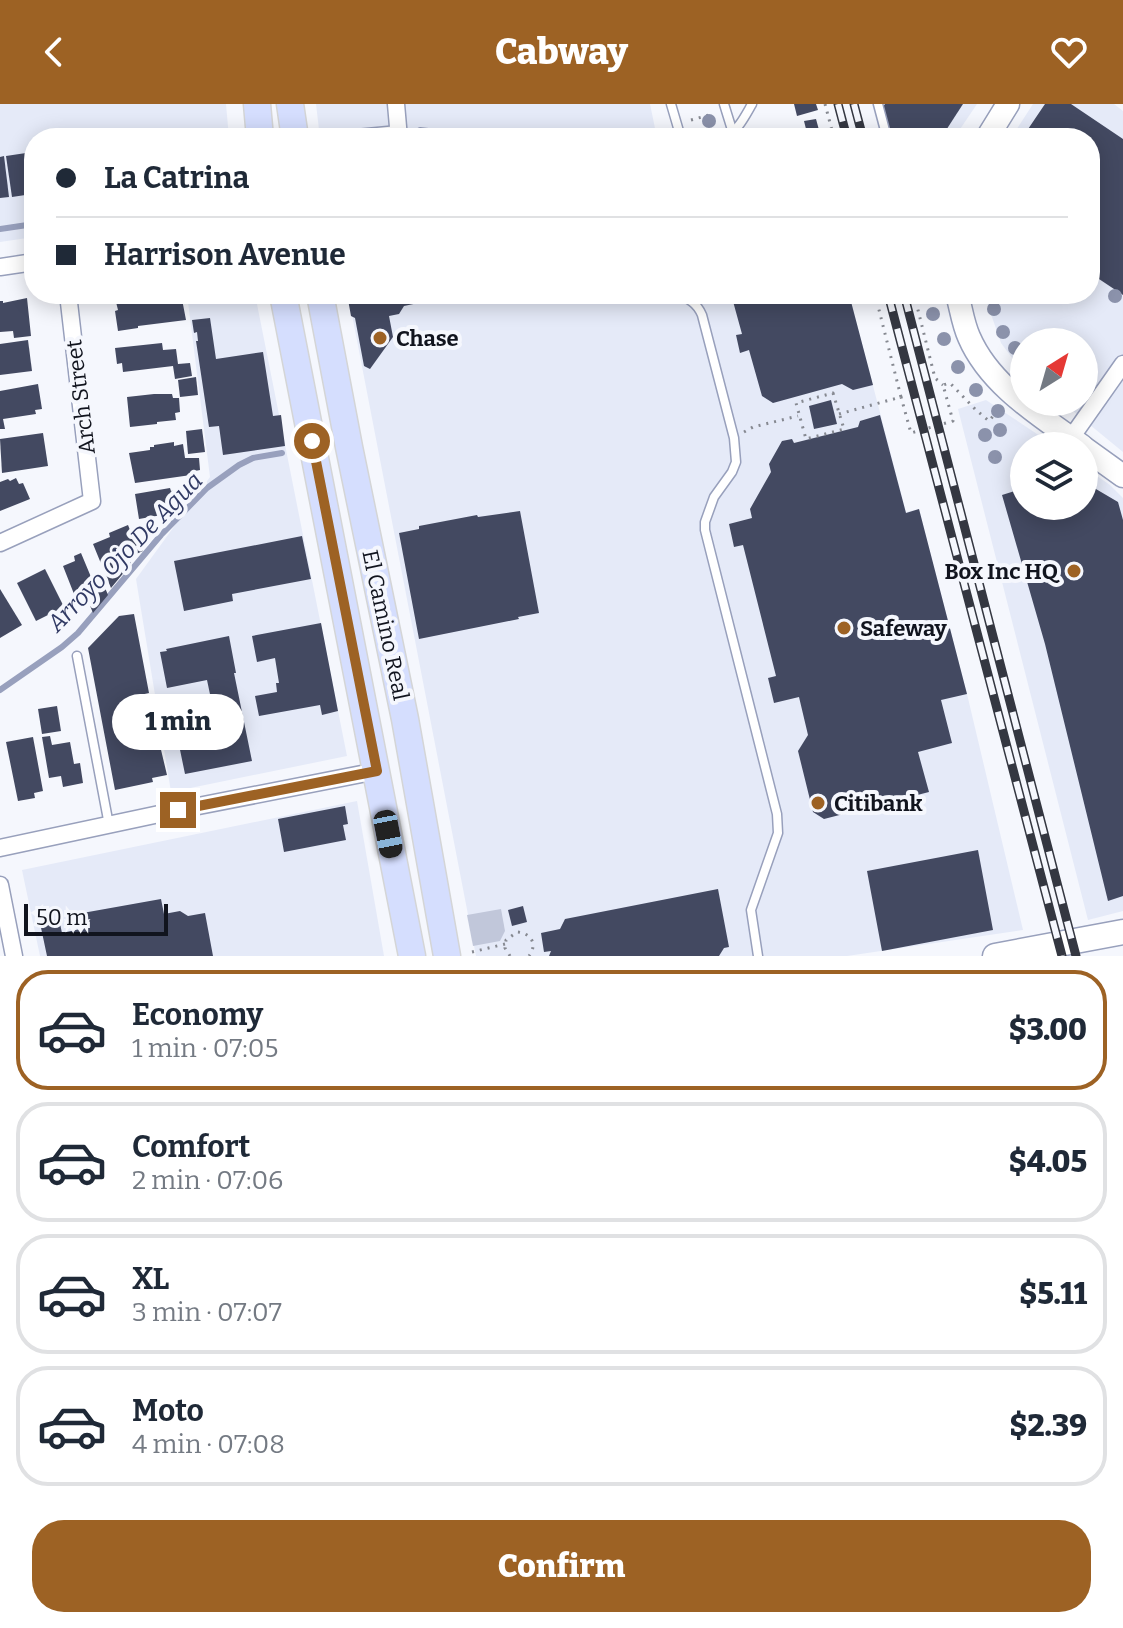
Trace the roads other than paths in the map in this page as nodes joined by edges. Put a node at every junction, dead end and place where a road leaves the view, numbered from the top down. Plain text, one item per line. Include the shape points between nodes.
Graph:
1 (257, 104) edge
2 (290, 104) edge
3 (396, 104) edge
4 (671, 104) edge
5 (724, 104) edge
6 (752, 104) edge
7 (878, 104) edge
8 (1008, 104) edge
9 (259, 128) edge
10 (294, 128) edge
11 (398, 128) edge
12 (678, 128) edge
13 (731, 128) edge
14 (738, 128) edge
15 (884, 128) edge
16 (993, 128) edge
17 (24, 263) edge
18 (0, 267) edge
19 (69, 304) edge
20 (285, 304) edge
21 (322, 304) edge
22 (696, 304) edge
23 (960, 304) edge
24 (1123, 364) edge
25 (1063, 432) edge
26 (1086, 432) edge
27 (1098, 458) edge
28 (1123, 476) edge
29 (0, 543) edge
30 (77, 656) dead end
31 (377, 771) junction
32 (109, 825) junction
33 (0, 848) edge
34 (0, 885) edge
35 (1123, 932) edge
36 (460, 954) edge
37 (14, 956) edge
38 (412, 956) edge
39 (758, 956) edge
40 (995, 956) edge

1 - 9 main road
2 - 10 main road
3 - 11 street
4 - 12 lane
5 - 13 lane
6 - 14 lane
7 - 15 lane
8 - 16 street
17 - 18 street
19 - 29 street, Arch Street via 92,501
20 - 31 main road, El Camino Real
21 - 36 main road, El Camino Real via 419,805
22 - 39 lane via 734,438 736,462 714,497 705,530 777,814 778,833 751,910
23 - 25 street via 968,335 991,373
24 - 26 street
27 - 28 street
30 - 32 lane
31 - 32 street
31 - 38 main road, El Camino Real
32 - 33 street
34 - 37 street
35 - 40 main road

